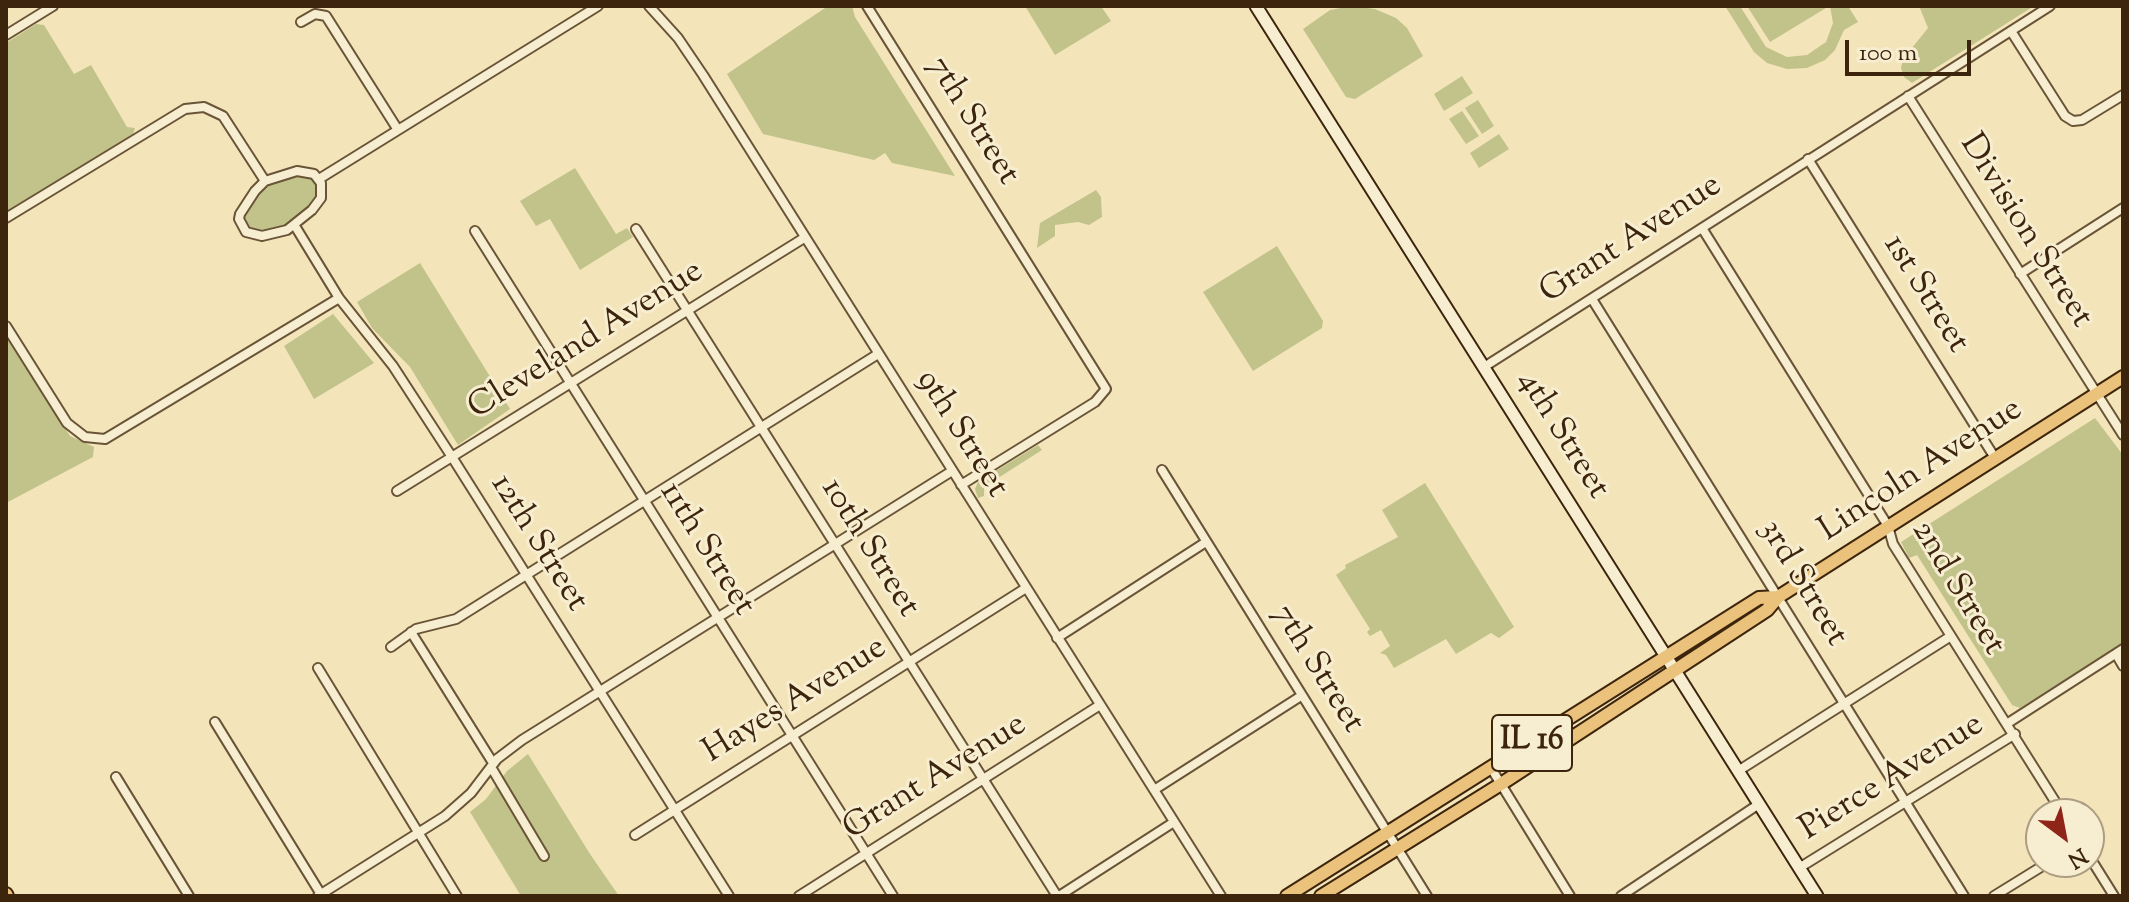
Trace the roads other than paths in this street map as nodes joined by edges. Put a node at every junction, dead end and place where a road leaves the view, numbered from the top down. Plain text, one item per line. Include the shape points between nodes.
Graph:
1 (53, 6) edge
2 (598, 6) edge
3 (649, 6) edge
4 (867, 6) edge
5 (1256, 6) edge
6 (2050, 6) edge
7 (301, 22) dead end
8 (2011, 31) junction
9 (6, 35) edge
10 (2123, 95) edge
11 (1908, 96) junction
12 (398, 130) junction
13 (1808, 159) junction
14 (319, 179) junction
15 (265, 181) junction
16 (2123, 208) edge
17 (6, 218) edge
18 (295, 226) junction
19 (1702, 228) junction
20 (636, 229) dead end
21 (475, 231) dead end
22 (804, 238) junction
23 (2020, 274) junction
24 (339, 298) junction
25 (1592, 299) junction
26 (687, 311) junction
27 (6, 326) edge
28 (878, 354) junction
29 (1484, 367) junction
30 (2123, 377) edge
31 (568, 383) junction
32 (2096, 395) junction
33 (760, 427) junction
34 (2123, 435) edge
35 (452, 457) junction
36 (1995, 458) junction
37 (1162, 470) dead end
38 (952, 471) junction
39 (961, 485) junction
40 (397, 491) dead end
41 (642, 500) junction
42 (1888, 526) junction
43 (1206, 542) junction
44 (834, 544) junction
45 (524, 573) junction
46 (1026, 588) junction
47 (1778, 597) junction
48 (717, 618) junction
49 (411, 632) junction
50 (1951, 636) junction
51 (1057, 638) junction
52 (391, 647) dead end
53 (2119, 651) edge
54 (1667, 657) junction
55 (909, 662) junction
56 (2123, 666) edge
57 (318, 668) dead end
58 (1674, 669) junction
59 (599, 692) junction
60 (1301, 696) junction
61 (1844, 704) junction
62 (1100, 705) junction
63 (215, 722) dead end
64 (2008, 723) junction
65 (2015, 734) junction
66 (791, 736) junction
67 (492, 765) junction
68 (1491, 768) junction
69 (1738, 771) junction
70 (116, 777) dead end
71 (983, 779) junction
72 (1501, 784) junction
73 (1154, 790) junction
74 (2053, 798) edge
75 (1905, 802) junction
76 (1759, 804) junction
77 (674, 810) junction
78 (1174, 822) junction
79 (419, 832) junction
80 (1387, 833) junction
81 (635, 835) dead end
82 (1398, 849) junction
83 (866, 853) junction
84 (544, 856) dead end
85 (1799, 868) junction
86 (2025, 877) edge
87 (2103, 878) edge
88 (320, 895) edge
89 (189, 896) edge
90 (457, 896) edge
91 (729, 896) edge
92 (799, 896) edge
93 (893, 896) edge
94 (1058, 896) edge
95 (1221, 896) edge
96 (1287, 896) edge
97 (1321, 896) edge
98 (1427, 896) edge
99 (1570, 896) edge
100 (1621, 896) edge
101 (1817, 896) edge
102 (1964, 896) edge
103 (1994, 896) edge
104 (2114, 896) edge

1 - 9 street
2 - 12 street
3 - 22 street, 9th Street via 686,51
4 - 39 street, 7th Street via 1106,389 1095,402
5 - 29 street, 4th Street
6 - 8 street, Grant Avenue
7 - 12 street via 315,14 326,16
8 - 10 street via 2073,121
8 - 11 street, Grant Avenue
11 - 13 street, Grant Avenue
11 - 23 street, Division Street
12 - 14 street
13 - 19 street, Grant Avenue
13 - 36 street, 1st Street
14 - 15 street via 297,171
14 - 18 street via 321,198
15 - 17 street via 230,123 214,111 192,108
15 - 18 street via 244,205 242,227 262,236
16 - 23 street
18 - 24 street, 12th Street
19 - 25 street, Grant Avenue
19 - 42 street, 2nd Street
20 - 26 street, 10th Street
21 - 31 street, 11th Street
22 - 26 street, Cleveland Avenue
22 - 28 street, 9th Street
23 - 32 street, Division Street
24 - 27 street via 105,439 85,437 67,423
24 - 35 street, 12th Street via 393,366
25 - 29 street, Grant Avenue
25 - 47 street, 3rd Street
26 - 31 street, Cleveland Avenue
26 - 33 street, 10th Street
28 - 33 street
28 - 38 street, 9th Street
29 - 54 street, 4th Street
30 - 32 main road, IL 16
31 - 35 street, Cleveland Avenue
31 - 41 street, 11th Street
32 - 34 street, Division Street
32 - 36 main road, Lincoln Avenue / IL 16
33 - 41 street
33 - 44 street, 10th Street
35 - 40 street, Cleveland Avenue
35 - 45 street, 12th Street
36 - 42 main road, Lincoln Avenue / IL 16
37 - 43 street, 7th Street
38 - 39 street, 9th Street
38 - 44 street
39 - 46 street, 9th Street
41 - 45 street
41 - 48 street, 11th Street
42 - 47 main road, Lincoln Avenue / IL 16
42 - 50 street, 2nd Street via 1893,544
43 - 51 street
43 - 60 street, 7th Street
44 - 48 street
44 - 55 street, 10th Street
45 - 49 street via 456,619
45 - 59 street, 12th Street
46 - 51 street, 9th Street
46 - 55 street, Hayes Avenue
47 - 54 main road, Lincoln Avenue / IL 16 via 1759,598
47 - 58 main road, Lincoln Avenue / IL 16 via 1767,610
47 - 61 street, 3rd Street
48 - 59 street
48 - 66 street, 11th Street
49 - 52 street
49 - 67 street
50 - 61 street
50 - 64 street, 2nd Street
51 - 62 street, 9th Street
53 - 56 street
53 - 64 street, Pierce Avenue
54 - 58 street, 4th Street
54 - 68 main road, Lincoln Avenue / IL 16
55 - 66 street, Hayes Avenue
55 - 71 street, 10th Street
57 - 79 street
58 - 69 street, 4th Street
58 - 72 main road, Lincoln Avenue / IL 16
59 - 67 street
59 - 77 street, 12th Street
60 - 73 street
60 - 80 street, 7th Street
61 - 69 street
61 - 75 street, 3rd Street
62 - 71 street, Grant Avenue
62 - 73 street, 9th Street
63 - 88 street
64 - 65 street, 2nd Street
65 - 74 street, 2nd Street
65 - 75 street, Pierce Avenue
66 - 77 street, Hayes Avenue
66 - 83 street, 11th Street
67 - 79 street via 459,805
67 - 84 street
68 - 72 street
68 - 80 main road, Lincoln Avenue / IL 16
69 - 76 street, 4th Street
70 - 89 street
71 - 83 street, Grant Avenue
71 - 94 street, 10th Street
72 - 82 main road, Lincoln Avenue / IL 16
72 - 99 street
73 - 78 street, 9th Street
75 - 85 street, Pierce Avenue
75 - 102 street, 3rd Street
76 - 85 street, 4th Street
76 - 100 street
77 - 81 street, Hayes Avenue
77 - 91 street, 12th Street
78 - 94 street
78 - 95 street, 9th Street
79 - 88 street
79 - 90 street
80 - 82 street, 7th Street
80 - 96 main road, Lincoln Avenue / IL 16
82 - 97 main road, Lincoln Avenue / IL 16
82 - 98 street, 7th Street
83 - 92 street, Grant Avenue
83 - 93 street, 11th Street
85 - 101 street, 4th Street
86 - 103 street
87 - 104 street

